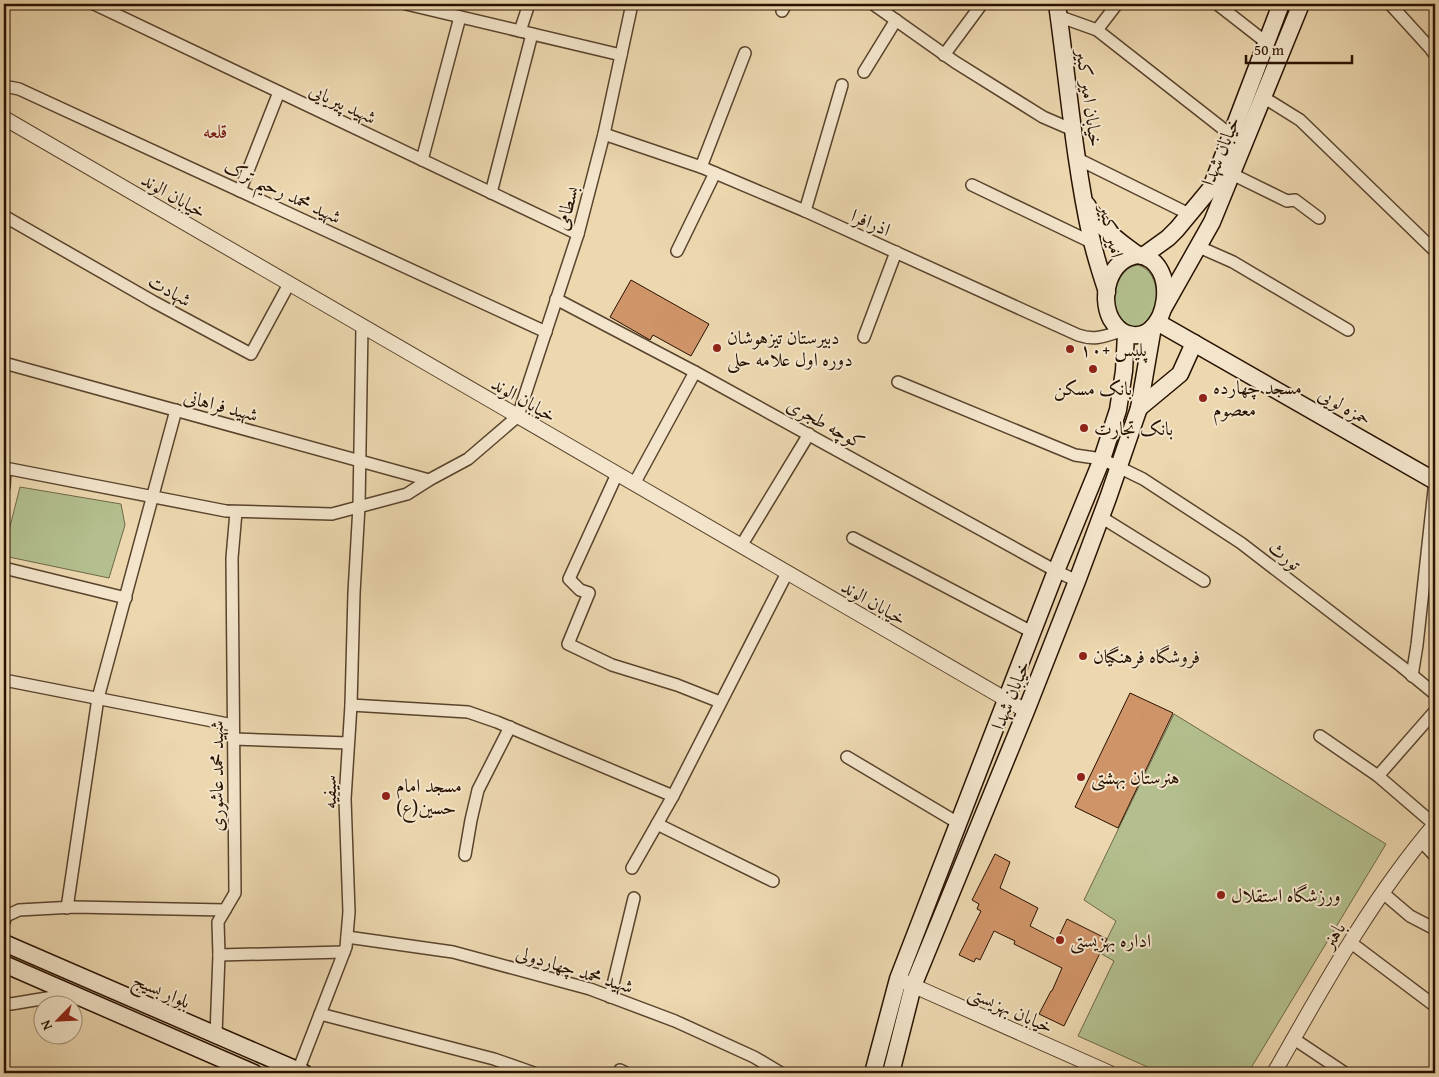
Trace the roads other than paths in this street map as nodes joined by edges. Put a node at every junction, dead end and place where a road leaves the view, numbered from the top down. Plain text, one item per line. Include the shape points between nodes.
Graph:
1 (94, 4) edge
2 (406, 4) edge
3 (529, 4) edge
4 (632, 4) edge
5 (873, 4) edge
6 (981, 4) edge
7 (1117, 4) edge
8 (1217, 4) edge
9 (1281, 4) edge
10 (1301, 4) edge
11 (1390, 4) edge
12 (1057, 10) edge
13 (460, 17) junction
14 (896, 20) junction
15 (1097, 30) junction
16 (520, 31) junction
17 (532, 34) junction
18 (1267, 43) junction
19 (745, 53) dead end
20 (621, 55) junction
21 (944, 55) junction
22 (1435, 55) edge
23 (864, 72) dead end
24 (842, 85) dead end
25 (4, 86) edge
26 (278, 92) junction
27 (1263, 97) junction
28 (4, 118) edge
29 (1073, 130) junction
30 (604, 134) junction
31 (1231, 135) junction
32 (1078, 159) junction
33 (422, 160) junction
34 (701, 167) junction
35 (715, 173) junction
36 (1232, 174) junction
37 (972, 185) dead end
38 (240, 191) junction
39 (491, 193) junction
40 (1084, 198) junction
41 (805, 211) junction
42 (1189, 214) junction
43 (4, 216) edge
44 (1319, 218) dead end
45 (578, 234) junction
46 (1092, 243) junction
47 (1199, 247) junction
48 (677, 251) dead end
49 (1435, 251) edge
50 (896, 252) junction
51 (1141, 255) junction
52 (288, 284) junction
53 (1107, 292) junction
54 (556, 299) junction
55 (1158, 319) junction
56 (362, 327) junction
57 (1348, 330) dead end
58 (546, 332) junction
59 (1124, 332) junction
60 (864, 337) dead end
61 (1194, 343) junction
62 (4, 363) edge
63 (696, 372) junction
64 (898, 382) dead end
65 (1139, 408) junction
66 (176, 410) junction
67 (518, 416) junction
68 (809, 434) junction
69 (1102, 459) junction
70 (359, 461) junction
71 (1119, 467) junction
72 (617, 474) junction
73 (429, 480) junction
74 (1435, 481) edge
75 (4, 483) edge
76 (634, 484) junction
77 (153, 497) junction
78 (359, 506) junction
79 (236, 512) junction
80 (1101, 517) junction
81 (853, 538) dead end
82 (741, 546) junction
83 (4, 568) edge
84 (1056, 571) junction
85 (787, 573) junction
86 (1077, 581) junction
87 (1204, 581) dead end
88 (126, 598) junction
89 (1032, 632) junction
90 (1412, 676) junction
91 (4, 680) edge
92 (1435, 694) edge
93 (98, 698) junction
94 (1006, 700) junction
95 (720, 702) junction
96 (350, 705) junction
97 (1026, 711) junction
98 (1435, 711) edge
99 (233, 725) junction
100 (510, 727) junction
101 (1320, 736) dead end
102 (233, 739) junction
103 (348, 743) junction
104 (847, 757) dead end
105 (1378, 776) junction
106 (673, 796) junction
107 (958, 822) junction
108 (657, 824) junction
109 (1435, 824) edge
110 (1421, 841) junction
111 (466, 854) dead end
112 (1435, 856) edge
113 (632, 868) dead end
114 (773, 881) dead end
115 (1383, 892) junction
116 (634, 898) dead end
117 (67, 908) junction
118 (225, 910) junction
119 (4, 922) edge
120 (1435, 928) edge
121 (347, 937) junction
122 (1350, 942) junction
123 (4, 943) edge
124 (344, 952) junction
125 (219, 955) junction
126 (4, 964) edge
127 (898, 979) junction
128 (913, 986) junction
129 (72, 994) edge
130 (610, 996) junction
131 (82, 998) edge
132 (32, 1001) edge
133 (4, 1003) edge
134 (1435, 1006) edge
135 (320, 1014) junction
136 (216, 1035) junction
137 (1294, 1039) junction
138 (300, 1072) edge
139 (254, 1073) edge
140 (534, 1073) edge
141 (780, 1073) edge
142 (874, 1073) edge
143 (891, 1073) edge
144 (1110, 1073) edge
145 (1274, 1073) edge
146 (1345, 1073) edge

1 - 26 street, شهید پیریایی
2 - 13 street
3 - 16 street
4 - 20 street, بسطامی
5 - 14 street
6 - 21 street
7 - 15 street
8 - 18 street
9 - 18 main road, خیابان شهدا
10 - 27 main road, خیابان شهدا
11 - 22 street
12 - 15 street
12 - 29 main road, خیابان امیر کبیر
13 - 16 street
13 - 33 street
14 - 21 street
14 - 23 street
15 - 31 street
16 - 17 street
17 - 20 street
17 - 39 street
18 - 31 main road, خیابان شهدا
19 - 34 street
20 - 30 street, بسطامی
21 - 29 street via 1042,117
24 - 41 street
25 - 38 street, شهید محمد رحیم ترک via 19,89
26 - 33 street, شهید پیریایی
26 - 38 street
27 - 36 main road, خیابان شهدا
27 - 49 street via 1300,120
28 - 52 street, خیابان الوند
29 - 32 main road, خیابان امیر کبیر
30 - 34 street, اذرافرا
30 - 45 street, بسطامی
31 - 42 main road, خیابان شهدا via 1211,188
32 - 40 main road, خیابان امیر کبیر
32 - 42 street
33 - 39 street, شهید پیریایی
34 - 35 street, اذرافرا
35 - 41 street, اذرافرا
35 - 48 street
36 - 44 street via 1287,201 1295,200
36 - 47 main road, خیابان شهدا
37 - 46 street
38 - 58 street, شهید محمد رحیم ترک
39 - 45 street, شهید پیریایی
40 - 46 main road, امیر کبیر
40 - 51 main road, امیر کبیر via 1090,211 1110,234
41 - 50 street, اذرافرا
42 - 51 main road, خیابان شهدا via 1168,238
43 - 52 street, شهادت via 252,354
45 - 54 street, بسطامی
46 - 53 main road, امیر کبیر
47 - 55 main road, خیابان شهدا
47 - 57 street via 1232,262
50 - 59 street, اذرافرا via 1078,335 1096,338
50 - 60 street
51 - 53 main road via 1124,260 1115,269
51 - 55 main road via 1151,260 1162,274 1165,288
52 - 56 street, خیابان الوند
53 - 59 main road via 1108,313
54 - 58 street, بسطامی
54 - 63 street, کوچه طجری
55 - 59 main road via 1142,334
55 - 61 main road, حمزه لویی
55 - 65 main road, خیابان شهدا
56 - 67 street, خیابان الوند
56 - 70 street, سیفیه
58 - 67 street, بسطامی
59 - 69 main road, خیابان شهدا via 1124,371 1118,410
61 - 65 main road via 1180,374
61 - 74 main road, حمزه لویی
62 - 66 street, شهید فراهانی
63 - 68 street, کوچه طجری
63 - 76 street
64 - 69 street, تورث via 1075,456
65 - 71 main road, خیابان شهدا
66 - 70 street, شهید فراهانی
66 - 77 street
67 - 72 street, خیابان الوند
67 - 73 street via 468,459
68 - 82 street
68 - 84 street, کوچه طجری
69 - 71 street, تورث
69 - 84 main road, خیابان شهدا
70 - 73 street, شهید فراهانی
70 - 78 street, سیفیه
71 - 80 main road, خیابان شهدا
71 - 90 street, تورث via 1143,479 1241,543
72 - 76 street, خیابان الوند
72 - 95 street via 569,579 580,590 589,592 568,644 612,665
73 - 78 street via 408,494
74 - 90 street
75 - 77 street via 5,468
76 - 82 street, خیابان الوند
77 - 79 street
77 - 88 street
78 - 79 street via 332,514
78 - 96 street, سیفیه
79 - 99 street, شهید محمد عاشوری via 232,558
80 - 86 main road, خیابان شهدا
80 - 87 street
81 - 89 street
82 - 85 street, خیابان الوند
83 - 88 street
84 - 86 street, کوچه طجری
84 - 89 main road, خیابان شهدا
85 - 94 street, خیابان الوند
85 - 95 street
86 - 97 main road, خیابان شهدا
88 - 93 street
89 - 94 main road, خیابان شهدا
90 - 92 street, تورث
91 - 93 street
93 - 99 street
93 - 117 street
94 - 97 street, خیابان الوند
94 - 107 main road, خیابان شهدا
95 - 106 street
96 - 100 street via 468,712
96 - 103 street, سیفیه
97 - 128 main road, خیابان شهدا
98 - 105 street
99 - 102 street, شهید محمد عاشوری
100 - 106 street
100 - 111 street via 478,790
101 - 105 street
102 - 103 street
102 - 118 street, شهید محمد عاشوری via 234,893
103 - 121 street, سیفیه via 345,799
104 - 107 street
105 - 109 street
106 - 108 street
107 - 127 main road, خیابان شهدا
108 - 113 street
108 - 114 street
109 - 110 street, باهنر
110 - 112 street
110 - 115 street, باهنر
115 - 120 street via 1410,916
115 - 122 street, باهنر
116 - 130 street
117 - 118 street
117 - 119 street via 19,910 6,916
118 - 125 street, شهید محمد عاشوری via 218,922
121 - 124 street, سیفیه
121 - 130 street, شهید محمد چهاردولی via 453,952
122 - 134 street
122 - 137 street, باهنر
123 - 136 main road, بلوار بسیج
124 - 125 street
124 - 135 street, سیفیه
125 - 136 street, شهید محمد عاشوری
126 - 129 main road, بلوار بسیج
127 - 128 street, خیابان بهزیستی
127 - 142 main road, خیابان شهدا
128 - 143 main road, خیابان شهدا
128 - 144 street, خیابان بهزیستی
130 - 141 street, شهید محمد چهاردولی via 746,1053
131 - 139 main road, بلوار بسیج
132 - 133 street
135 - 138 street, سیفیه
135 - 140 street via 494,1059
136 - 138 main road, بلوار بسیج
137 - 145 street, باهنر
137 - 146 street

